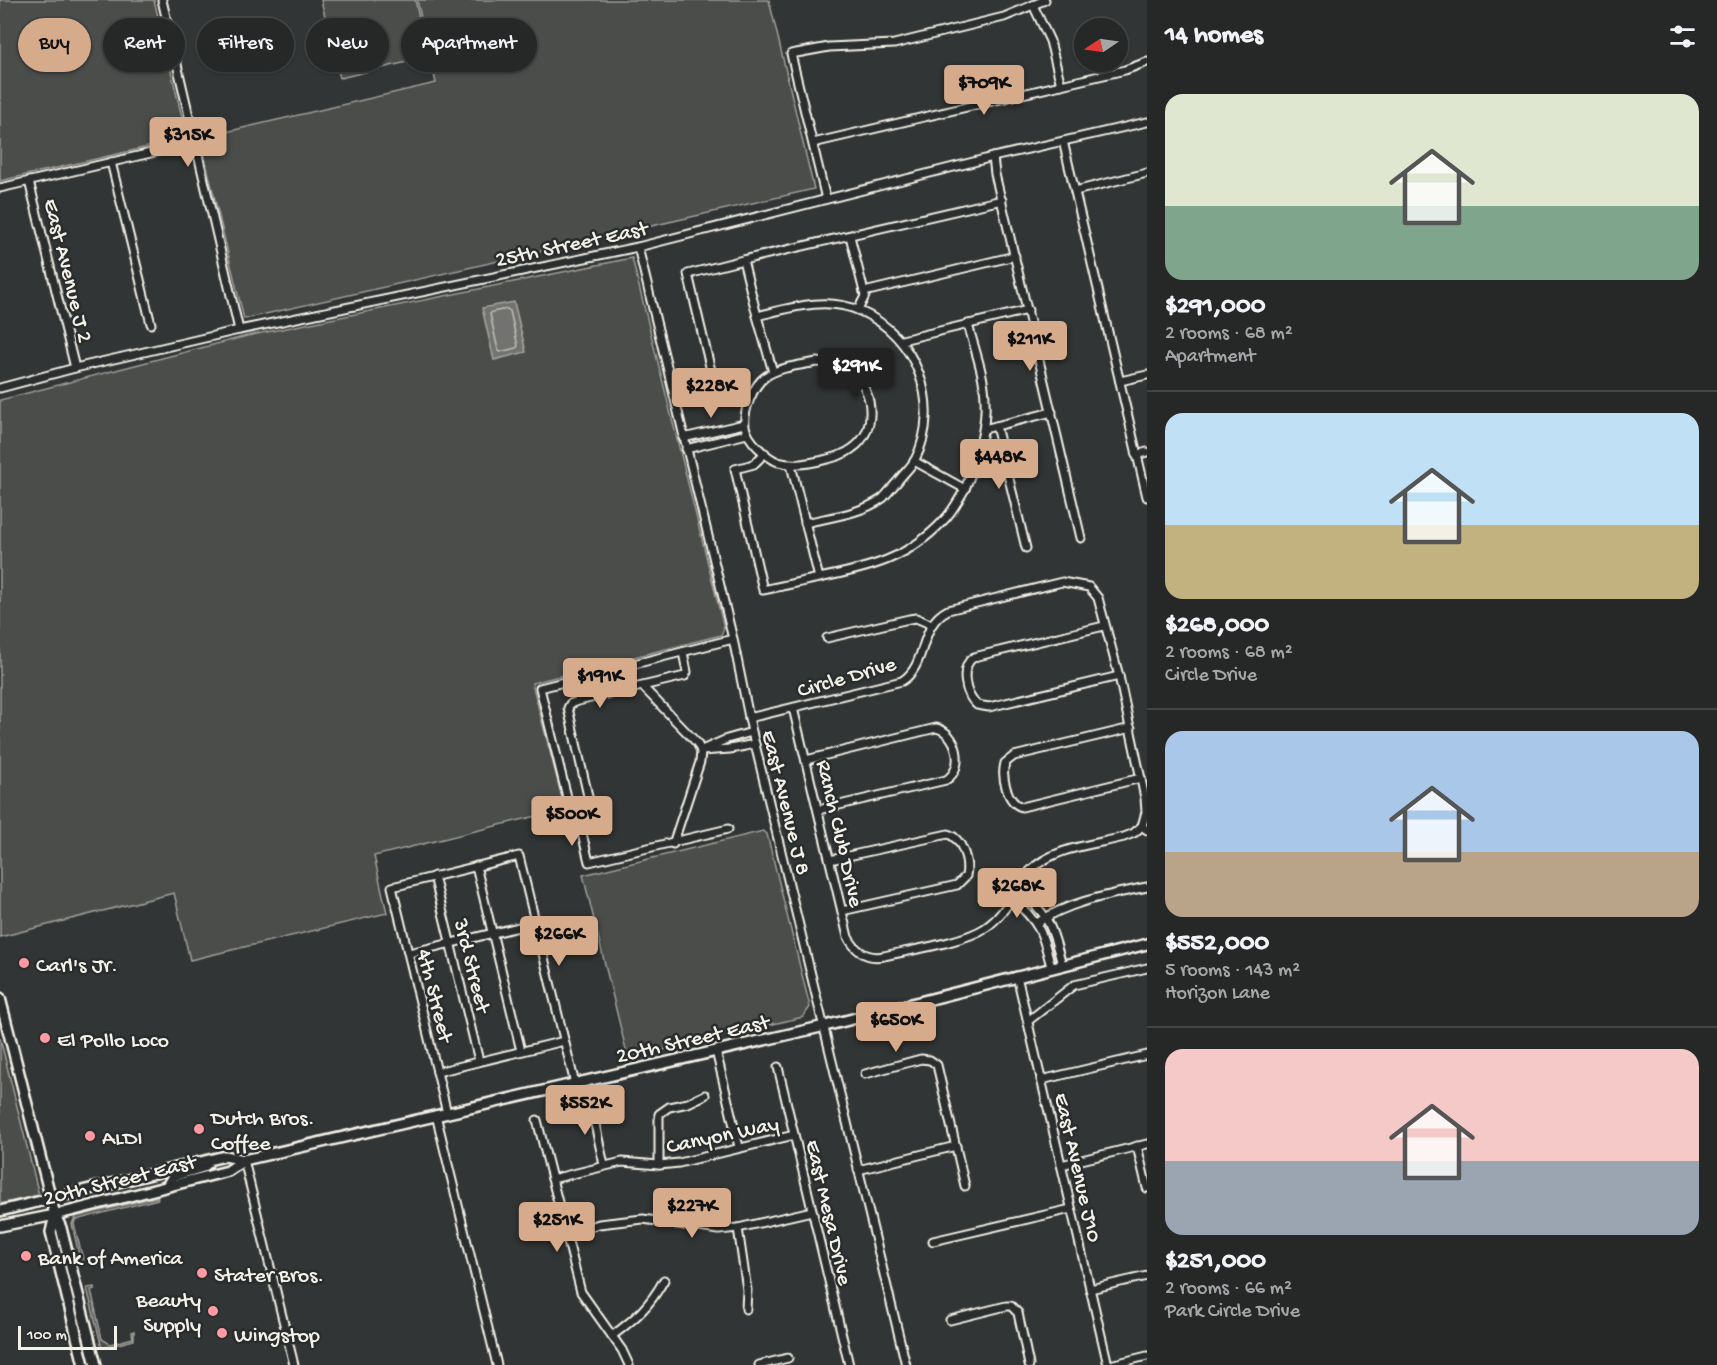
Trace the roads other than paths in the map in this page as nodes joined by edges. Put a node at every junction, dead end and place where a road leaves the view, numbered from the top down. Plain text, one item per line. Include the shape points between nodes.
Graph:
1 (162, 0) edge
2 (1045, 0) edge
3 (1033, 4) junction
4 (1147, 62) edge
5 (1061, 85) junction
6 (1147, 122) edge
7 (1063, 141) junction
8 (194, 143) junction
9 (813, 143) junction
10 (993, 157) junction
11 (111, 162) junction
12 (1147, 173) edge
13 (29, 181) junction
14 (0, 188) edge
15 (1075, 191) junction
16 (826, 199) junction
17 (1002, 200) junction
18 (850, 236) junction
19 (638, 247) junction
20 (1015, 256) junction
21 (743, 260) junction
22 (864, 292) junction
23 (858, 310) junction
24 (1028, 310) junction
25 (757, 316) junction
26 (151, 324) dead end
27 (968, 324) junction
28 (239, 330) junction
29 (902, 340) junction
30 (75, 368) junction
31 (773, 372) junction
32 (1147, 375) edge
33 (1120, 381) junction
34 (0, 388) edge
35 (752, 394) junction
36 (1052, 412) junction
37 (744, 424) junction
38 (996, 426) junction
39 (984, 429) junction
40 (747, 434) junction
41 (683, 438) junction
42 (686, 449) junction
43 (1147, 452) edge
44 (765, 453) junction
45 (1136, 455) junction
46 (914, 462) junction
47 (791, 465) junction
48 (965, 489) junction
49 (1147, 497) edge
50 (805, 522) junction
51 (1081, 538) dead end
52 (1026, 549) dead end
53 (819, 578) junction
54 (930, 624) junction
55 (1104, 626) junction
56 (827, 638) dead end
57 (733, 639) junction
58 (683, 652) junction
59 (1119, 676) junction
60 (643, 687) junction
61 (794, 708) junction
62 (749, 718) junction
63 (1131, 728) junction
64 (752, 732) junction
65 (755, 744) junction
66 (701, 751) junction
67 (806, 760) junction
68 (1141, 778) junction
69 (569, 805) dead end
70 (818, 810) junction
71 (1145, 828) edge
72 (728, 830) dead end
73 (673, 844) junction
74 (830, 860) junction
75 (476, 866) junction
76 (435, 876) junction
77 (1147, 887) edge
78 (1018, 890) junction
79 (1012, 899) junction
80 (842, 911) junction
81 (1046, 917) junction
82 (536, 923) junction
83 (1037, 923) junction
84 (492, 934) junction
85 (451, 943) junction
86 (1147, 944) edge
87 (408, 953) junction
88 (1062, 965) junction
89 (1051, 967) junction
90 (1147, 968) edge
91 (1017, 976) junction
92 (1, 1003) edge
93 (1028, 1021) junction
94 (825, 1026) junction
95 (564, 1041) junction
96 (521, 1051) junction
97 (716, 1052) junction
98 (1147, 1055) edge
99 (479, 1061) junction
100 (778, 1067) dead end
101 (437, 1072) junction
102 (865, 1074) dead end
103 (1041, 1080) junction
104 (575, 1084) junction
105 (705, 1095) dead end
106 (597, 1105) dead end
107 (447, 1113) junction
108 (436, 1115) junction
109 (537, 1119) dead end
110 (794, 1135) junction
111 (1147, 1144) edge
112 (956, 1146) junction
113 (1137, 1146) junction
114 (739, 1147) junction
115 (209, 1160) junction
116 (244, 1160) junction
117 (604, 1165) junction
118 (659, 1165) junction
119 (1061, 1165) junction
120 (858, 1170) junction
121 (552, 1179) junction
122 (167, 1186) junction
123 (965, 1186) dead end
124 (1147, 1188) edge
125 (51, 1199) junction
126 (1071, 1209) junction
127 (0, 1211) edge
128 (812, 1211) junction
129 (55, 1215) junction
130 (0, 1226) edge
131 (738, 1228) junction
132 (566, 1234) junction
133 (933, 1240) dead end
134 (1147, 1276) edge
135 (664, 1281) dead end
136 (1090, 1288) junction
137 (66, 1294) junction
138 (746, 1309) dead end
139 (950, 1320) dead end
140 (612, 1336) junction
141 (1147, 1356) edge
142 (788, 1358) dead end
143 (95, 1360) edge
144 (85, 1364) edge
145 (294, 1365) edge
146 (498, 1365) edge
147 (629, 1365) edge
148 (759, 1365) edge
149 (849, 1365) edge
150 (906, 1365) edge
151 (1029, 1365) edge
152 (1109, 1365) edge

1 - 8 street
2 - 3 street
3 - 5 street via 1050,41
3 - 9 street via 1004,17 894,44 829,47 791,54
4 - 5 street
5 - 9 street
6 - 7 street, 25th Street East
7 - 10 street, 25th Street East
7 - 15 street
8 - 11 street
8 - 28 street
9 - 16 street
10 - 16 street, 25th Street East
10 - 17 street
11 - 13 street
11 - 26 street
12 - 15 street
13 - 14 street
13 - 30 street, East Avenue J 2
15 - 33 street
16 - 19 street, 25th Street East
17 - 18 street
17 - 20 street
18 - 21 street
18 - 22 street
19 - 28 street, 25th Street East
19 - 41 street, East Avenue J 8
20 - 22 street
20 - 24 street
21 - 25 street
21 - 35 street via 688,274 717,396 738,391
22 - 23 street
23 - 25 street via 813,303
23 - 29 street via 881,322
24 - 27 street
24 - 36 street
25 - 31 street
27 - 29 street
27 - 39 street via 985,397
28 - 30 street, 25th Street East
29 - 46 street via 921,375 927,410 925,435
30 - 34 street, 25th Street East
31 - 35 street via 764,377
31 - 47 street via 818,362 836,364 855,375 867,392 871,408 864,436 855,447 842,455
32 - 33 street
33 - 45 street
35 - 37 street
36 - 38 street
36 - 51 street
37 - 40 street
37 - 41 street
38 - 39 street
38 - 52 street
39 - 48 street
40 - 42 street
40 - 44 street
41 - 42 street, East Avenue J 8
42 - 57 street, East Avenue J 8
43 - 45 street
44 - 47 street
44 - 53 street via 754,464 735,469 763,590
45 - 49 street
46 - 48 street
46 - 50 street via 883,498 859,510
47 - 50 street
48 - 53 street via 945,519 915,545 893,558
50 - 53 street
54 - 55 street via 952,609 1062,582 1089,587 1098,598
54 - 56 street via 916,618
54 - 61 street, Circle Drive via 914,670 902,681
55 - 59 street
55 - 59 street via 974,657 965,672 970,697 977,705 986,707
57 - 58 street
57 - 62 street, East Avenue J 8
58 - 60 street via 686,676
58 - 69 street via 540,688
59 - 63 street
60 - 66 street
60 - 73 street via 578,701 568,708 588,796 580,825 589,862
61 - 62 street, Circle Drive
61 - 67 street, Ranch Club Drive
62 - 64 street, East Avenue J 8
63 - 68 street
63 - 68 street via 1014,756 1005,763 1004,774 1010,799 1022,807
64 - 65 street, East Avenue J 8
64 - 66 street
65 - 66 street
65 - 94 street, East Avenue J 8
66 - 73 street
67 - 70 street, Ranch Club Drive
67 - 70 street via 936,728 947,732 953,741 958,765 949,778
68 - 71 street
70 - 74 street, Ranch Club Drive
71 - 78 street via 1053,855 1030,871
72 - 73 street
74 - 80 street, Ranch Club Drive
74 - 80 street via 948,834 960,842 966,866 966,876 957,885
75 - 76 street
75 - 82 street via 519,856
75 - 84 street
76 - 85 street, 3rd Street
76 - 87 street, 4th Street via 392,887
77 - 81 street via 1072,904
78 - 79 street
78 - 81 street
79 - 80 street, Ranch Club Drive via 994,921 976,933 884,956 869,957 852,944
79 - 83 street
81 - 83 street
81 - 88 street
82 - 84 street
82 - 95 street
83 - 89 street
84 - 85 street
84 - 96 street
85 - 87 street
85 - 99 street, 3rd Street
86 - 88 main road, 20th Street East
87 - 101 street, 4th Street
88 - 89 main road, 20th Street East
89 - 91 main road, 20th Street East
90 - 93 street via 1074,985
91 - 93 street, East Avenue J10
91 - 94 main road, 20th Street East
92 - 125 main road
93 - 103 street, East Avenue J10
94 - 97 main road, 20th Street East
94 - 120 street, East Avenue J 8
95 - 96 street
95 - 104 street
96 - 99 street
97 - 104 main road, 20th Street East
97 - 114 street
98 - 103 street
99 - 101 street
100 - 110 street, East Mesa Drive
101 - 107 street, 4th Street
102 - 112 street via 921,1059 937,1065
103 - 119 street, East Avenue J10
104 - 107 main road, 20th Street East
105 - 118 street via 659,1114
106 - 117 street via 595,1124
107 - 108 main road, 20th Street East
108 - 116 main road, 20th Street East
108 - 146 street
109 - 121 street
110 - 114 street, Canyon Way
110 - 128 street, East Mesa Drive
111 - 113 street
112 - 120 street
112 - 123 street
113 - 119 street
113 - 124 street
114 - 118 street, Canyon Way
115 - 116 main road, 20th Street East via 225,1156
115 - 122 main road via 202,1167 172,1176
115 - 125 main road, 20th Street East
116 - 122 main road, 20th Street East via 228,1171
116 - 145 street
117 - 118 street, Canyon Way
117 - 121 street, Canyon Way
119 - 126 street, East Avenue J10
120 - 150 street, East Avenue J 8
121 - 132 street
122 - 129 main road, 20th Street East
125 - 127 main road, 20th Street East
125 - 129 main road
126 - 133 street
126 - 136 street, East Avenue J10
128 - 131 street
128 - 149 street, East Mesa Drive
129 - 130 main road, 20th Street East
129 - 137 main road via 51,1232
129 - 143 main road
131 - 132 street via 719,1230 643,1219 599,1224
131 - 138 street
132 - 140 street via 581,1292
134 - 136 street
135 - 140 street via 652,1302
136 - 152 street, East Avenue J10
137 - 143 main road via 84,1346
137 - 144 main road
139 - 151 street via 1011,1306 1018,1313
140 - 147 street
141 - 152 street
142 - 148 street

